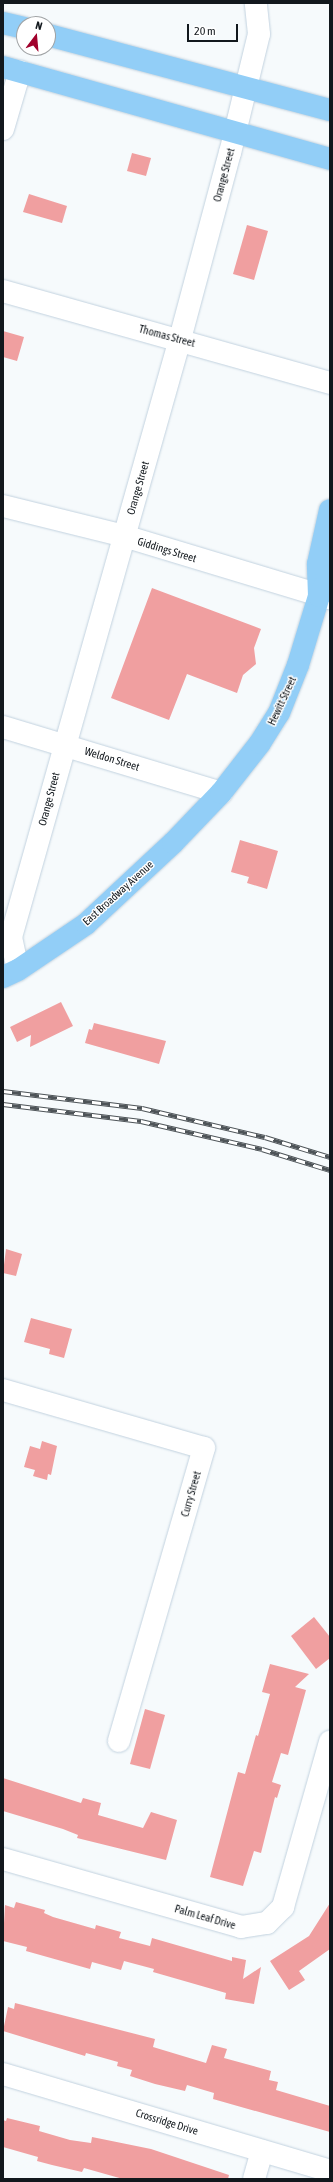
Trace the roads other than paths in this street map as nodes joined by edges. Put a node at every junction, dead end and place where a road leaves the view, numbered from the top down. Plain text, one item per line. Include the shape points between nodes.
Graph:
1 (256, 3) edge
2 (3, 23) edge
3 (16, 26) edge
4 (56, 37) edge
5 (11, 69) edge
6 (246, 88) junction
7 (330, 110) edge
8 (3, 129) edge
9 (235, 133) junction
10 (330, 159) edge
11 (3, 291) edge
12 (180, 339) junction
13 (330, 382) edge
14 (3, 506) edge
15 (330, 510) edge
16 (124, 536) junction
17 (330, 576) edge
18 (325, 597) edge
19 (3, 727) edge
20 (64, 744) junction
21 (221, 793) junction
22 (8, 969) edge
23 (3, 1390) edge
24 (119, 1741) dead end
25 (330, 1742) edge
26 (3, 1859) edge
27 (3, 2074) edge
28 (262, 2151) junction
29 (330, 2171) edge
30 (254, 2179) edge

1 - 6 street, Orange Street via 259,34
2 - 3 main road
4 - 6 main road
5 - 8 street
5 - 9 main road
6 - 7 main road
6 - 9 street, Orange Street
9 - 10 main road
9 - 12 street, Orange Street
11 - 12 street, Thomas Street
12 - 13 street, Thomas Street
12 - 16 street, Orange Street
14 - 16 street, Giddings Street
15 - 18 main road, Hewitt Street via 318,564
16 - 18 street, Giddings Street
16 - 20 street, Orange Street
17 - 18 main road, Hewitt Street
18 - 21 main road, Hewitt Street via 279,713 260,743
19 - 20 street, Weldon Street
20 - 21 street, Weldon Street
20 - 22 street, Orange Street via 11,937
21 - 22 main road, East Broadway Avenue via 173,843 86,924
23 - 24 street, Curry Street via 204,1448
25 - 26 street, Palm Leaf Drive via 283,1907 267,1923 241,1927
27 - 28 street, Crossridge Drive via 138,2112
28 - 29 street, Crossridge Drive
28 - 30 street

